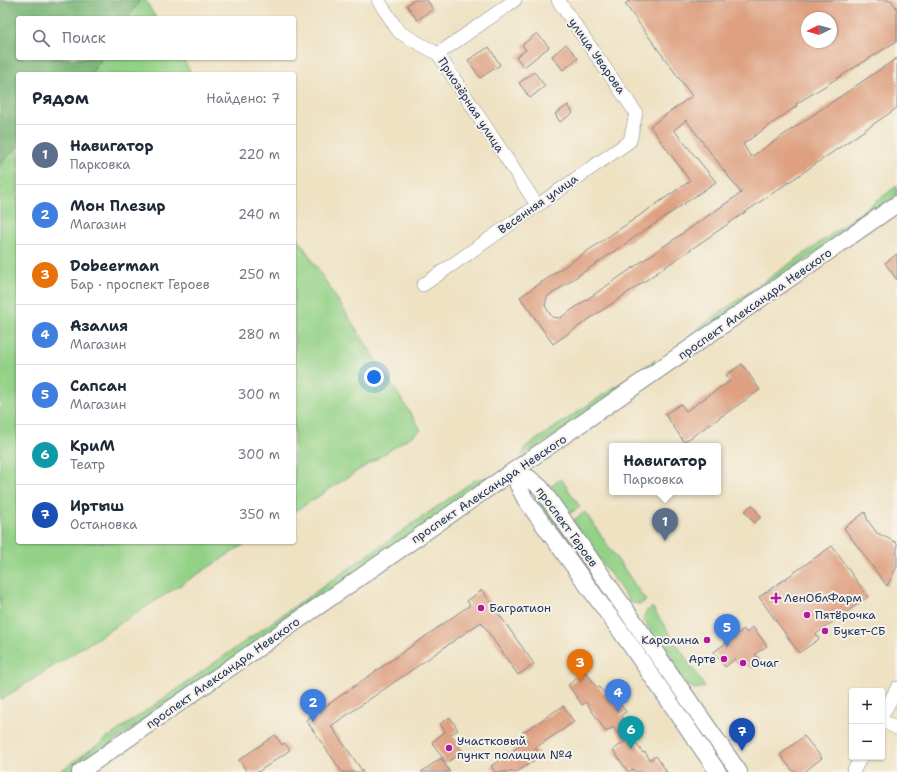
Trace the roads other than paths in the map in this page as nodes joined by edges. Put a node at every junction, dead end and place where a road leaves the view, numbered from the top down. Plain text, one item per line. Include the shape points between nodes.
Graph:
1 (378, 0) edge
2 (515, 0) edge
3 (558, 0) edge
4 (438, 54) junction
5 (636, 112) joint
6 (537, 204) junction
7 (897, 204) edge
8 (423, 285) dead end
9 (514, 471) junction
10 (897, 688) edge
11 (885, 710) edge
12 (885, 722) edge
13 (897, 728) edge
14 (859, 760) edge
15 (80, 772) edge
16 (718, 772) edge
17 (739, 772) edge
18 (853, 772) edge

1 - 4 street, Приозёрная улица via 399,32
2 - 4 street
3 - 5 street, улица Уварова
4 - 6 street, Приозёрная улица
5 - 6 street, Весенняя улица via 630,141
6 - 8 street, Весенняя улица
7 - 9 main road, проспект Александра Невского
9 - 15 main road, проспект Александра Невского
9 - 16 main road, проспект Героев via 525,499
9 - 17 main road, проспект Героев via 529,478 541,488
10 - 11 street
12 - 13 street
14 - 18 street

